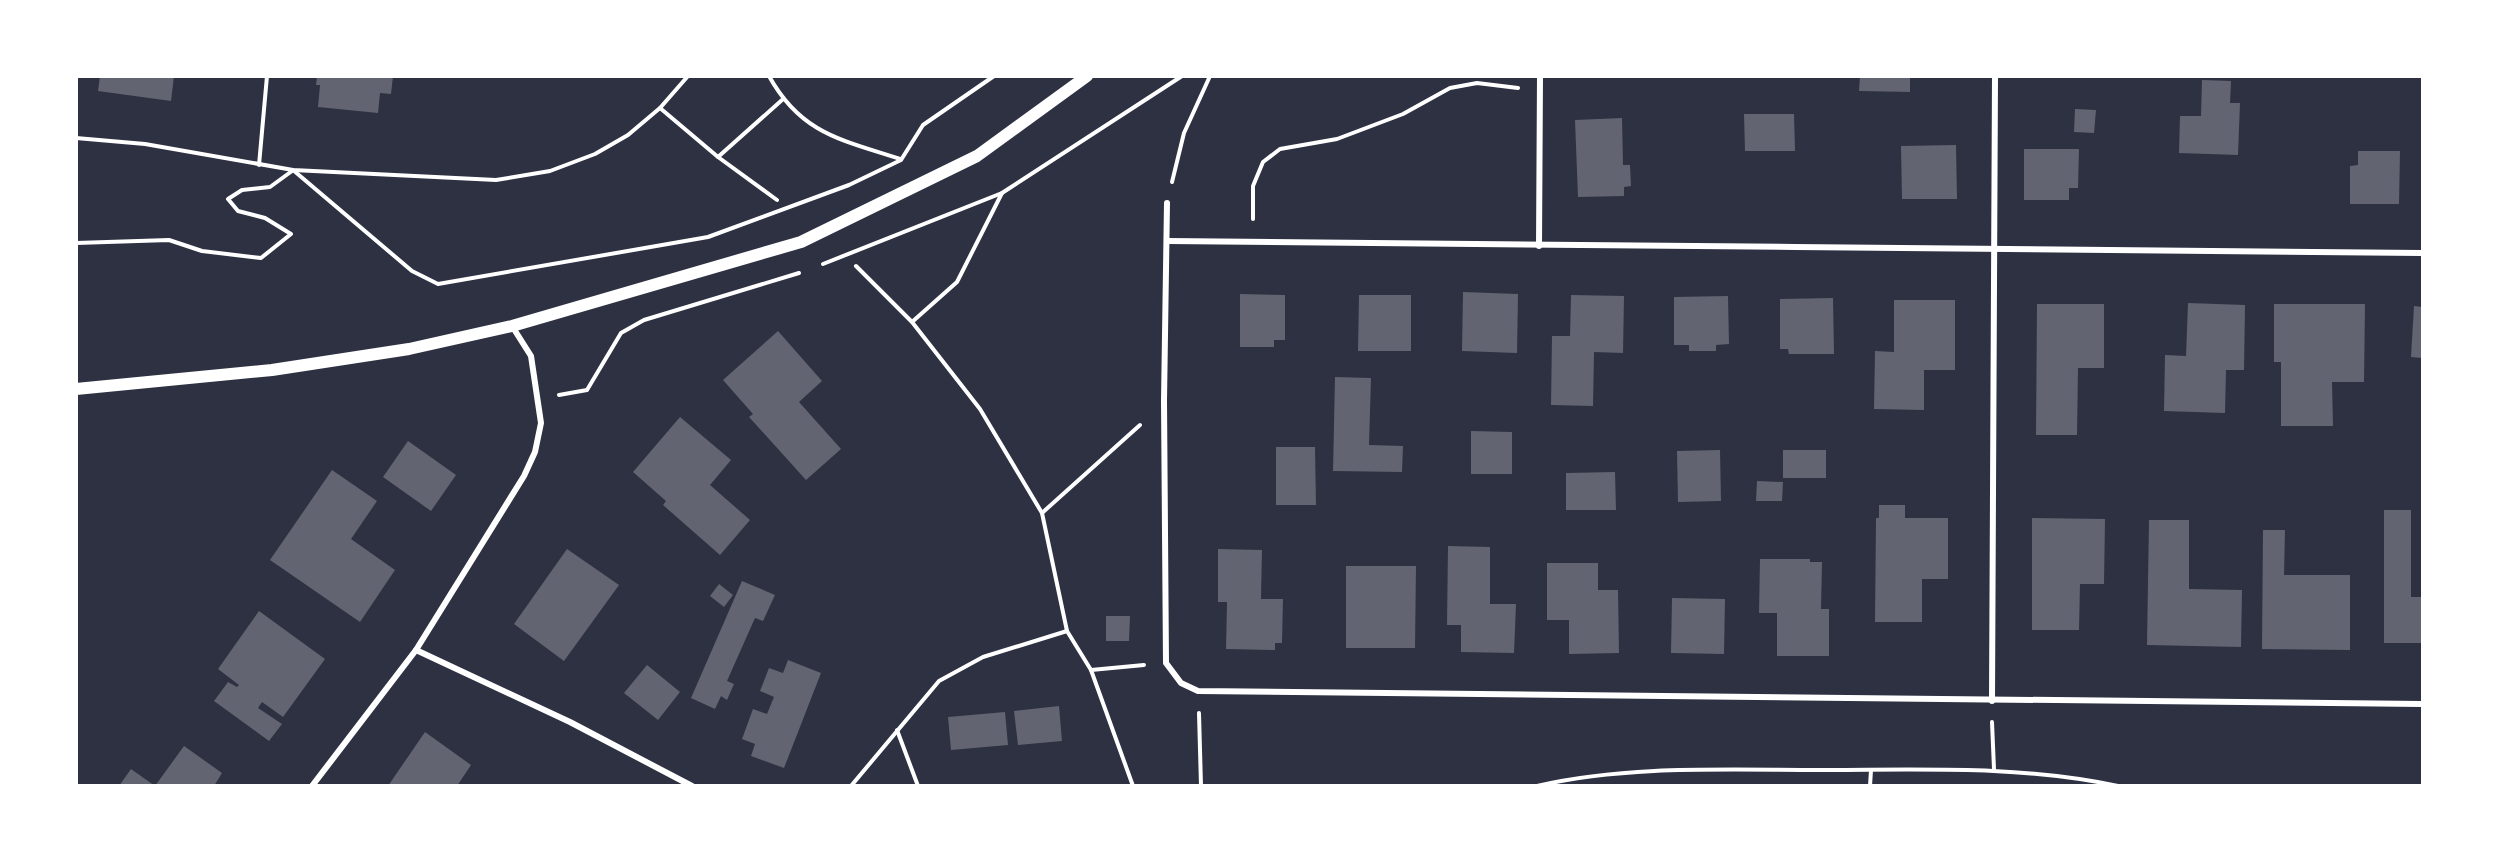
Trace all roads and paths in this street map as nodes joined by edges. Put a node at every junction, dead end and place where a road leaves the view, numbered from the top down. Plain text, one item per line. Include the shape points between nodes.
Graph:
1 (267, 76) edge
2 (688, 76) edge
3 (769, 76) edge
4 (994, 76) edge
5 (1087, 76) edge
6 (1210, 76) edge
7 (1540, 76) edge
8 (1995, 76) edge
9 (1540, 91) junction
10 (782, 100) junction
11 (660, 108) junction
12 (76, 138) edge
13 (718, 158) junction
14 (901, 160) junction
15 (259, 165) junction
16 (293, 171) junction
17 (1002, 193) dead end
18 (777, 200) dead end
19 (1167, 203) joint
20 (1168, 241) junction
21 (1254, 242) junction
22 (76, 243) edge
23 (1539, 246) junction
24 (1996, 247) junction
25 (2422, 253) edge
26 (856, 266) dead end
27 (912, 322) junction
28 (512, 326) junction
29 (76, 389) edge
30 (1164, 401) junction
31 (1042, 513) junction
32 (1067, 631) junction
33 (416, 650) junction
34 (1166, 663) junction
35 (1091, 670) junction
36 (1198, 691) junction
37 (1992, 701) junction
38 (2422, 704) edge
39 (897, 730) junction
40 (1994, 769) junction
41 (1871, 770) junction
42 (312, 786) edge
43 (692, 786) edge
44 (851, 786) edge
45 (918, 786) edge
46 (1133, 786) edge
47 (1201, 786) edge
48 (1537, 786) edge
49 (1870, 786) edge
50 (2118, 786) edge

1 - 15 path
2 - 11 path
3 - 10 path
4 - 14 path via 923,125
5 - 28 main road via 977,156 801,242
6 - 19 path via 1184,134
7 - 9 street
8 - 24 street
9 - 21 path via 1477,83 1450,87 1403,114 1337,139 1280,149 1263,162 1253,186
9 - 23 street
10 - 13 path
10 - 14 path via 802,120 830,135
11 - 13 path
11 - 16 path via 628,135 595,154 550,171 496,180
12 - 15 path via 145,144
13 - 18 path
14 - 16 path via 849,186 708,237 438,284 412,270
15 - 16 path
16 - 22 path via 270,187 242,190 228,199 238,211 265,218 291,234 261,258 202,251 169,240
17 - 27 path via 957,282
19 - 20 street
20 - 21 street
20 - 30 street
21 - 23 street
23 - 24 street
24 - 25 street
24 - 37 street
26 - 27 path
27 - 31 path via 980,409
28 - 29 main road via 410,349 284,369
28 - 33 street via 531,356 541,423 536,452
30 - 31 path
30 - 34 street
31 - 32 path
32 - 35 path
32 - 39 path via 983,657 939,681
33 - 42 street
33 - 43 street via 570,722
34 - 35 path
34 - 36 street via 1181,683
35 - 46 path
36 - 37 street
36 - 47 path
37 - 38 street
37 - 40 path
39 - 44 path
39 - 45 path
40 - 41 path
40 - 50 path
41 - 48 path via 1683,770 1569,778
41 - 49 path

